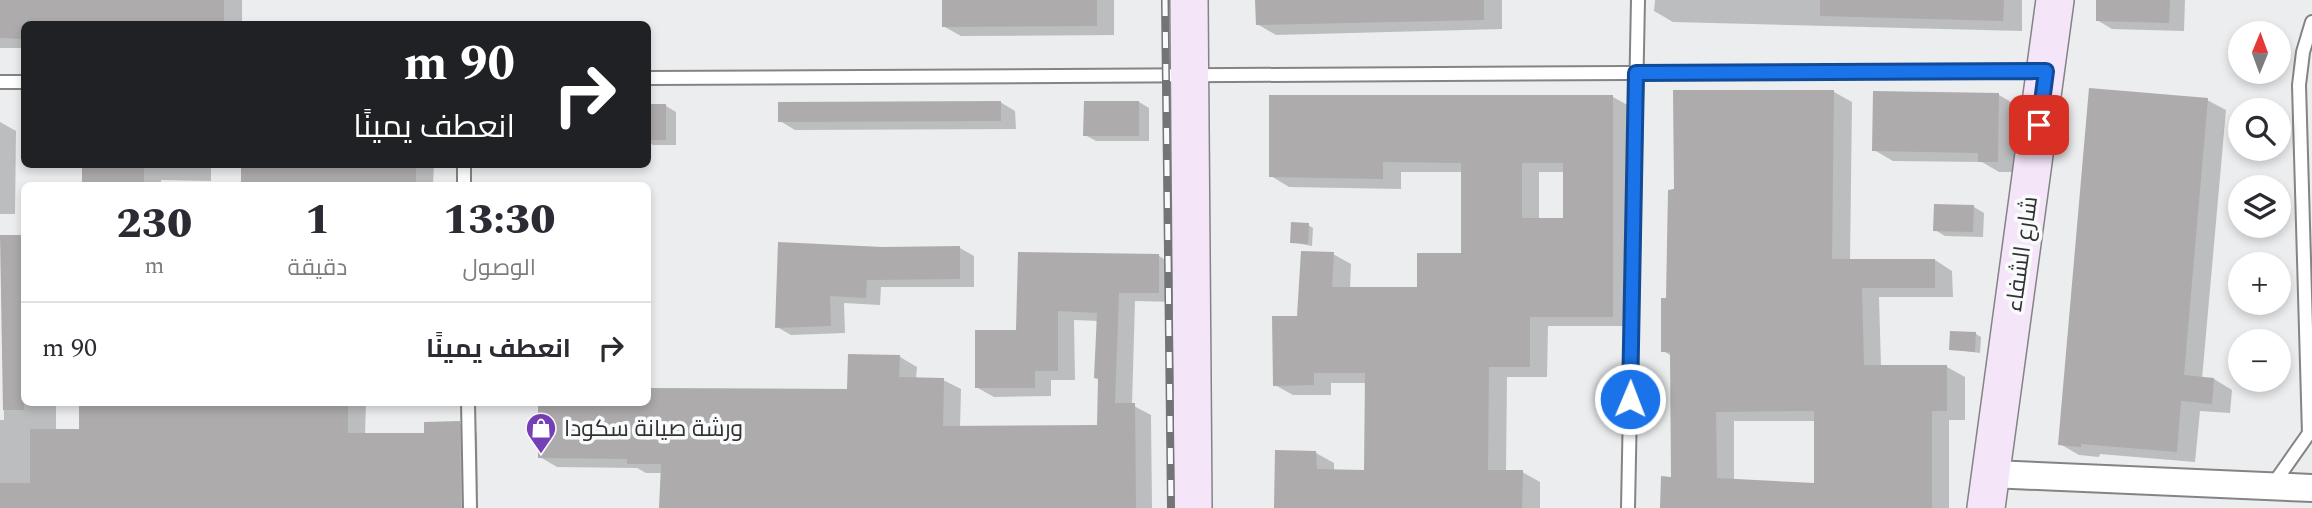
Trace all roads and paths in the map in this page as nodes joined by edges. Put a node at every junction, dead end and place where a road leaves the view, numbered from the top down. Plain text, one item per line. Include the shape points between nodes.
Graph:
1 (1189, 0) edge
2 (1638, 0) edge
3 (2055, 0) edge
4 (2312, 22) edge
5 (2046, 71) junction
6 (1636, 73) junction
7 (1190, 75) junction
8 (651, 78) edge
9 (0, 82) edge
10 (21, 82) edge
11 (468, 406) edge
12 (2310, 432) edge
13 (2312, 488) edge
14 (1989, 491) edge
15 (2272, 497) edge
16 (470, 508) edge
17 (1193, 508) edge
18 (1628, 508) edge

1 - 7 street
2 - 6 lane
3 - 5 street, شارع الشفاء
4 - 12 lane via 2300,85
5 - 6 lane
5 - 14 street, شارع الشفاء
6 - 7 lane
6 - 18 lane
7 - 8 lane
7 - 17 street
9 - 10 lane
11 - 16 lane
12 - 15 lane
13 - 15 street
14 - 15 street

